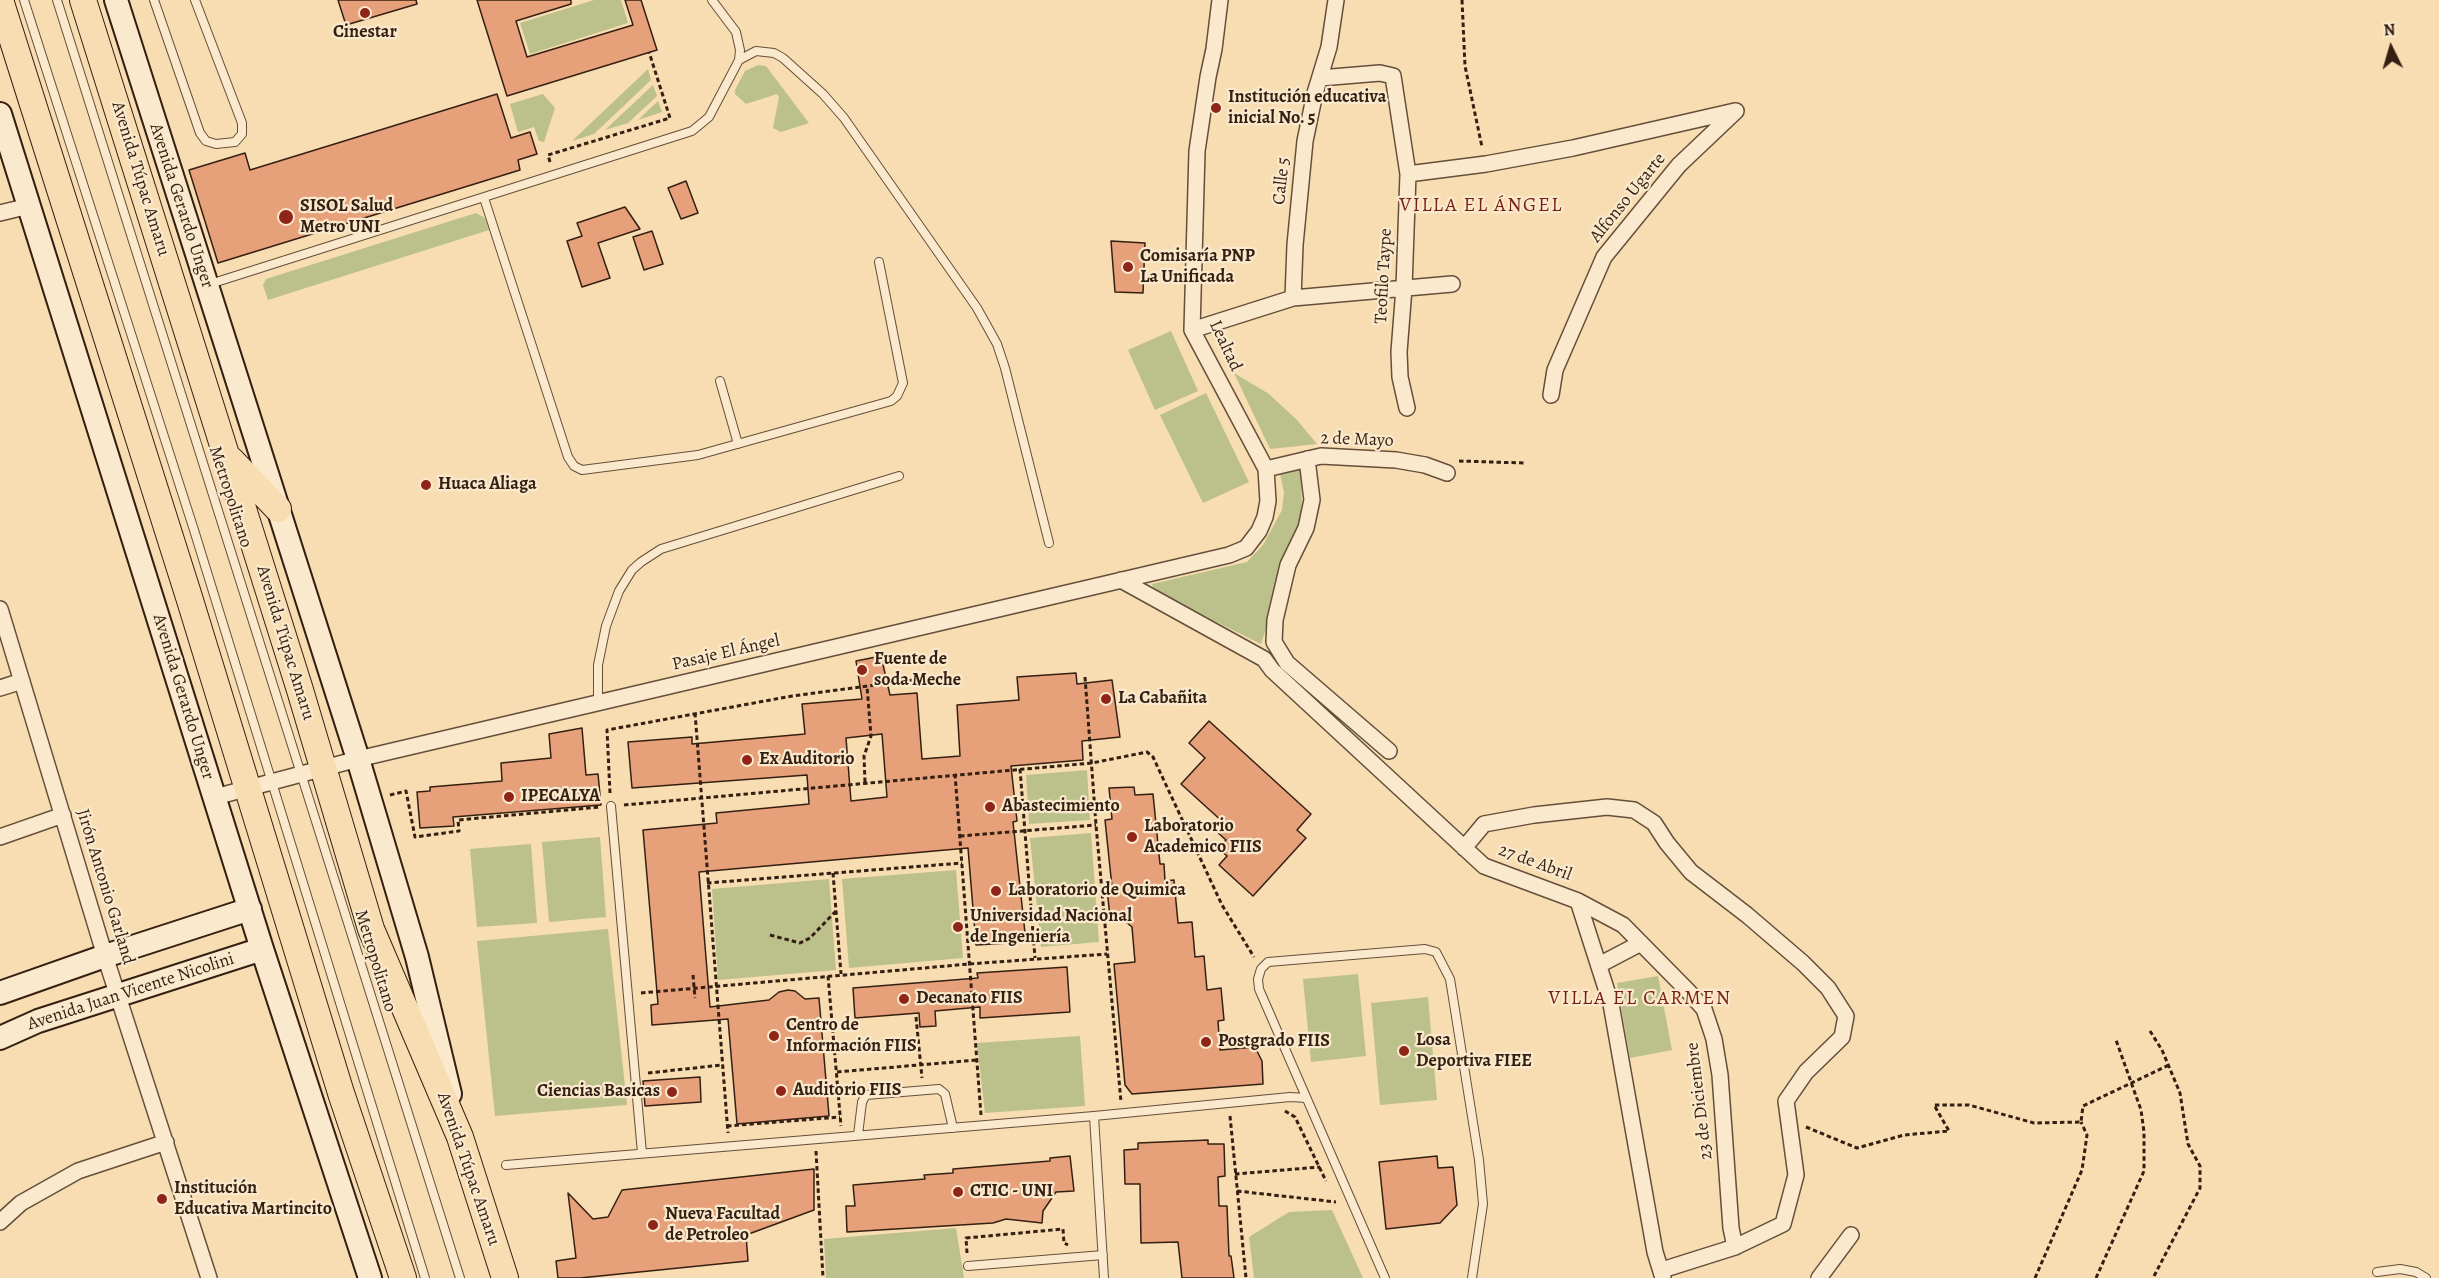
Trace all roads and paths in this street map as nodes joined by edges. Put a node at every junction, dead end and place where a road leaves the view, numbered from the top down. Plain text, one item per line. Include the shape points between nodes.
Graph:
1 (0, 0) edge
2 (24, 0) edge
3 (57, 0) edge
4 (84, 0) edge
5 (116, 0) edge
6 (154, 0) edge
7 (195, 0) edge
8 (712, 0) edge
9 (1220, 0) edge
10 (1336, 0) edge
11 (1462, 0) edge
12 (649, 54) dead end
13 (739, 60) junction
14 (1320, 78) junction
15 (0, 114) edge
16 (548, 156) dead end
17 (1486, 164) junction
18 (1408, 174) junction
19 (484, 198) junction
20 (29, 206) junction
21 (0, 213) edge
22 (879, 262) dead end
23 (1452, 284) dead end
24 (207, 285) junction
25 (1404, 288) junction
26 (1293, 298) junction
27 (1192, 330) junction
28 (720, 381) dead end
29 (1551, 395) dead end
30 (1407, 408) dead end
31 (738, 444) junction
32 (226, 454) junction
33 (1308, 459) junction
34 (1524, 463) dead end
35 (1266, 469) junction
36 (1447, 473) joint
37 (899, 476) dead end
38 (278, 510) junction
39 (1049, 543) dead end
40 (1246, 548) joint
41 (1121, 580) junction
42 (0, 609) edge
43 (1086, 677) dead end
44 (921, 678) dead end
45 (22, 681) junction
46 (867, 686) junction
47 (0, 688) edge
48 (598, 703) junction
49 (695, 713) junction
50 (1389, 751) dead end
51 (358, 759) junction
52 (1092, 763) junction
53 (1020, 769) junction
54 (313, 771) junction
55 (954, 774) junction
56 (865, 782) junction
57 (260, 786) junction
58 (215, 797) junction
59 (701, 798) junction
60 (371, 801) junction
61 (611, 807) junction
62 (63, 815) junction
63 (1096, 825) junction
64 (1024, 830) junction
65 (960, 836) junction
66 (0, 837) edge
67 (1464, 848) junction
68 (962, 863) junction
69 (833, 873) junction
70 (707, 883) junction
71 (1578, 901) junction
72 (250, 909) junction
73 (836, 911) junction
74 (770, 935) dead end
75 (1641, 944) junction
76 (262, 949) junction
77 (1107, 954) junction
78 (105, 956) junction
79 (1035, 958) junction
80 (969, 964) junction
81 (1599, 965) junction
82 (1261, 969) junction
83 (841, 974) junction
84 (693, 975) dead end
85 (828, 976) junction
86 (715, 985) junction
87 (694, 987) junction
88 (0, 993) edge
89 (627, 994) junction
90 (118, 995) junction
91 (695, 998) dead end
92 (916, 1017) dead end
93 (2150, 1031) dead end
94 (0, 1038) edge
95 (2116, 1040) dead end
96 (977, 1060) junction
97 (722, 1065) junction
98 (920, 1065) junction
99 (2169, 1065) junction
100 (837, 1072) junction
101 (634, 1074) junction
102 (2131, 1082) junction
103 (923, 1090) junction
104 (1306, 1098) junction
105 (1284, 1111) dead end
106 (1122, 1112) junction
107 (1241, 1114) dead end
108 (1094, 1116) junction
109 (840, 1117) junction
110 (1788, 1120) junction
111 (2080, 1122) junction
112 (982, 1125) junction
113 (727, 1126) junction
114 (952, 1128) junction
115 (858, 1135) junction
116 (842, 1136) junction
117 (460, 1137) junction
118 (815, 1138) junction
119 (166, 1142) junction
120 (729, 1145) junction
121 (642, 1153) junction
122 (506, 1165) dead end
123 (1320, 1167) junction
124 (1235, 1174) junction
125 (1328, 1184) dead end
126 (1237, 1191) junction
127 (1332, 1193) dead end
128 (1336, 1202) junction
129 (1340, 1213) dead end
130 (0, 1222) edge
131 (1851, 1235) dead end
132 (1076, 1245) dead end
133 (1736, 1247) junction
134 (1102, 1255) junction
135 (968, 1266) joint
136 (2377, 1272) dead end
137 (1663, 1274) edge
138 (209, 1278) edge
139 (370, 1278) edge
140 (403, 1278) edge
141 (425, 1278) edge
142 (460, 1278) edge
143 (505, 1278) edge
144 (823, 1278) edge
145 (1104, 1278) edge
146 (1246, 1278) edge
147 (1385, 1278) edge
148 (1472, 1278) edge
149 (1819, 1278) edge
150 (2035, 1278) edge
151 (2096, 1278) edge
152 (2153, 1278) edge
153 (2426, 1278) edge

1 - 57 main road
2 - 57 lane via 194,530
3 - 54 lane, Metropolitano
4 - 32 main road, Avenida Túpac Amaru
5 - 24 street, Avenida Gerardo Unger
6 - 7 lane via 200,133 206,141 216,144 235,142 243,134 242,123
8 - 13 lane via 736,32
9 - 27 street, Lealtad via 1197,152
10 - 14 street, Calle 5
11 - 17 path via 1465,66
12 - 16 path via 670,118
13 - 19 lane via 709,117 692,131
13 - 39 lane via 756,51 774,53 823,94 844,118 977,308 1005,368
14 - 18 street, Teofilo Taype via 1380,73 1393,76
14 - 26 street, Calle 5 via 1305,141
15 - 20 street, Avenida Gerardo Unger
17 - 18 street
17 - 29 street, Alfonso Ugarte via 1736,111 1679,165 1604,257 1555,370
18 - 25 street, Teofilo Taype
19 - 24 lane
19 - 31 lane via 574,466 592,470 698,455
20 - 21 street
20 - 58 street, Avenida Gerardo Unger
22 - 31 lane via 902,376 897,396 891,401
23 - 25 street
24 - 38 street, Avenida Gerardo Unger
25 - 26 street
25 - 30 street, Teofilo Taype via 1399,361
26 - 27 street
27 - 35 street, Lealtad
28 - 31 lane
32 - 38 main road
32 - 54 main road, Avenida Túpac Amaru
33 - 35 street, 2 de Mayo
33 - 36 street, 2 de Mayo via 1321,456 1396,460
33 - 50 street via 1312,500 1306,528 1288,565 1274,642 1287,663
34 - 36 path via 1453,461
35 - 40 street, Lealtad via 1265,517
37 - 48 lane via 661,549 641,562 622,585 606,626 598,665
38 - 51 street, Avenida Gerardo Unger
40 - 41 street, Pasaje El Ángel
41 - 48 street, Pasaje El Ángel
41 - 67 street, 27 de Abril via 1264,658 1272,670
42 - 45 street, Jirón Antonio Garland
43 - 52 path
44 - 46 path
45 - 47 street
45 - 62 street, Jirón Antonio Garland
46 - 49 path
46 - 56 path via 871,736 864,756
48 - 51 street, Pasaje El Ángel
49 - 59 path
49 - 61 path via 607,730
51 - 54 street, Pasaje El Ángel
51 - 60 street, Avenida Gerardo Unger
52 - 53 path
52 - 63 path
52 - 82 path via 1143,752 1153,757 1222,905
53 - 55 path
53 - 64 path
54 - 57 street, Pasaje El Ángel
54 - 117 main road, Avenida Túpac Amaru via 371,928
54 - 142 lane, Metropolitano
55 - 56 path
55 - 65 path
56 - 59 path
57 - 58 street, Pasaje El Ángel
57 - 140 main road via 341,1093
57 - 141 lane
58 - 72 street, Avenida Gerardo Unger
59 - 61 path
59 - 70 path
60 - 61 path via 406,791 414,837 459,831 458,820
60 - 117 street, Avenida Gerardo Unger via 417,957
61 - 89 lane
62 - 66 street
62 - 78 street, Jirón Antonio Garland
63 - 64 path
63 - 77 path
64 - 65 path
64 - 79 path
65 - 68 path
67 - 71 street, 27 de Abril via 1484,866
67 - 110 street via 1484,824 1534,815 1607,807 1634,810 1654,823 1691,872 1803,963 1828,988 1846,1016 1842,1037 1806,1072 1786,1101
68 - 69 path
68 - 80 path
69 - 70 path
69 - 73 path
70 - 86 path
71 - 75 street, 23 de Diciembre via 1623,925
71 - 81 street, 27 de Abril
72 - 76 street, Avenida Gerardo Unger
72 - 78 street
73 - 74 path via 800,943
73 - 83 path
75 - 81 street
75 - 133 street, 23 de Diciembre via 1704,1010 1714,1039
76 - 90 street, Avenida Juan Vicente Nicolini
76 - 139 street, Avenida Gerardo Unger
77 - 79 path
77 - 106 path
78 - 88 street
78 - 90 street, Jirón Antonio Garland
79 - 80 path
80 - 83 path
80 - 96 path
81 - 137 street, 27 de Abril via 1611,1004 1655,1252
82 - 104 lane via 1259,989
82 - 148 lane via 1276,960 1425,949 1436,952 1450,979 1479,1160 1483,1204
83 - 85 path
84 - 87 path
85 - 86 path
85 - 100 path
86 - 87 path
86 - 97 path
87 - 89 path
87 - 91 path
89 - 101 lane
90 - 94 street, Avenida Juan Vicente Nicolini
90 - 119 street, Jirón Antonio Garland
92 - 98 path
93 - 99 path
95 - 102 path
96 - 98 path
96 - 112 path
97 - 101 path
97 - 113 path
98 - 100 path
98 - 103 path
99 - 102 path
99 - 152 path via 2180,1093 2188,1144 2200,1166 2200,1188
100 - 109 path
101 - 121 lane
102 - 111 path via 2082,1106
102 - 151 path via 2141,1110 2144,1171
103 - 114 lane via 939,1089 945,1094
103 - 115 lane via 866,1095
104 - 106 lane
104 - 147 lane
105 - 123 path via 1295,1117
106 - 108 lane
107 - 124 path via 1230,1115
108 - 112 lane
108 - 134 lane
109 - 113 path
109 - 116 path
110 - 111 path via 1857,1148 1904,1135 1949,1131 1934,1105 1969,1105 2034,1122
110 - 133 street via 1796,1175 1783,1224
111 - 150 path via 2087,1135 2082,1170
112 - 114 lane
113 - 120 path
114 - 115 lane
115 - 116 lane
116 - 118 lane
117 - 143 main road, Avenida Túpac Amaru
118 - 120 lane
118 - 144 path
119 - 130 street via 78,1171 21,1203
119 - 138 street, Jirón Antonio Garland
120 - 121 lane
121 - 122 lane
123 - 124 path
123 - 125 path
124 - 126 path
126 - 128 path
126 - 146 path
127 - 128 path
128 - 129 path
131 - 149 street
132 - 135 path via 1064,1243 1063,1229 966,1238
133 - 137 street
134 - 135 lane
134 - 145 lane
136 - 153 lane via 2400,1269

